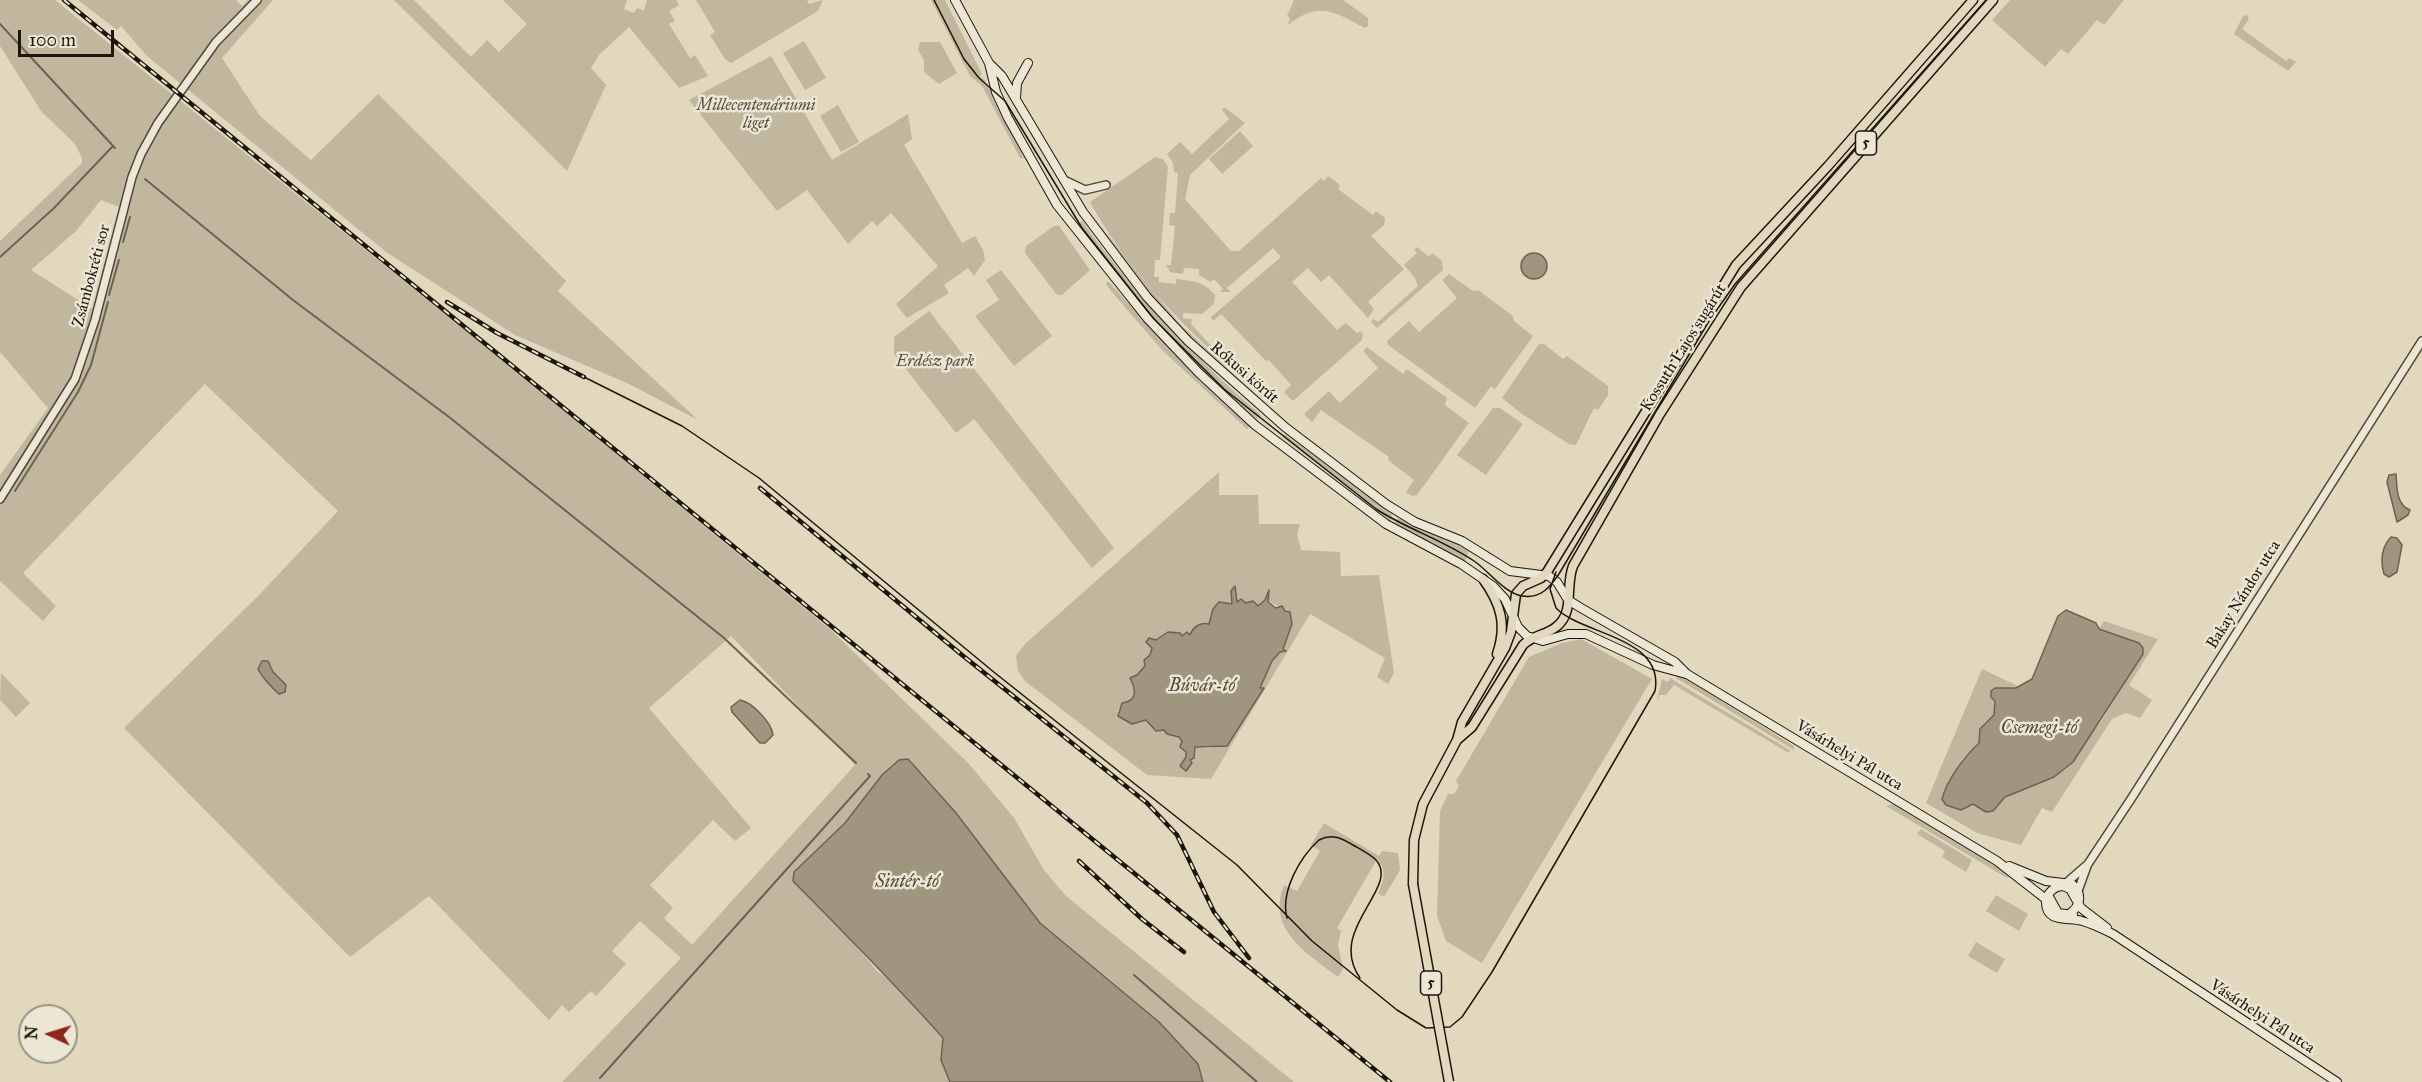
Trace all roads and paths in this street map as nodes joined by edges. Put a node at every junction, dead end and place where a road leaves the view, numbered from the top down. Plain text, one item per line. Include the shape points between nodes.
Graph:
1 (257, 0) edge
2 (955, 0) edge
3 (1973, 0) edge
4 (1993, 0) edge
5 (989, 63) junction
6 (1028, 63) dead end
7 (1002, 76) junction
8 (995, 90) junction
9 (1016, 100) junction
10 (1061, 177) junction
11 (1106, 185) dead end
12 (2422, 341) edge
13 (0, 499) edge
14 (1545, 574) junction
15 (1483, 579) junction
16 (1568, 600) junction
17 (1512, 613) junction
18 (1531, 638) junction
19 (1687, 674) junction
20 (1490, 675) junction
21 (1457, 740) junction
22 (1997, 861) junction
23 (2088, 864) junction
24 (2034, 877) junction
25 (2063, 885) junction
26 (2078, 891) junction
27 (2047, 898) junction
28 (2079, 903) junction
29 (2069, 914) junction
30 (2092, 925) junction
31 (2113, 934) junction
32 (1449, 1082) edge
33 (2337, 1082) edge

1 - 13 street, Zsámbokréti sor via 204,58 151,135 136,164 95,320 75,379
2 - 5 main road, Rókusi körút
3 - 14 main road, Kossuth Lajos sugárút / 5 via 1736,265
4 - 16 main road, Kossuth Lajos sugárút / 5 via 1741,286 1665,406 1573,566
5 - 7 main road, Rókusi körút
5 - 8 main road, Rókusi körút
6 - 9 main road via 1017,83
7 - 8 main road
7 - 9 main road, Rókusi körút
8 - 15 main road, Rókusi körút via 1024,150 1057,204 1147,318 1199,373 1255,425 1368,511
9 - 10 main road, Rókusi körút
10 - 11 street via 1084,190
10 - 14 main road, Rókusi körút via 1107,245 1165,318 1277,420 1415,522 1462,541 1510,571
12 - 23 street, Bakay Nándor utca
14 - 16 main road via 1557,582
14 - 17 main road, Kossuth Lajos sugárút / 5 via 1518,591
15 - 17 main road, Rókusi körút via 1505,599
15 - 20 main road via 1497,600 1502,617 1501,641
16 - 18 main road, Kossuth Lajos sugárút / 5 via 1566,615 1559,624
16 - 19 main road, Vásárhelyi Pál utca via 1675,662
17 - 18 main road, Rókusi körút via 1518,627
17 - 20 main road, Kossuth Lajos sugárút / 5 via 1510,636
18 - 19 main road, Vásárhelyi Pál utca via 1543,641 1586,634 1656,666
18 - 21 main road, Kossuth Lajos sugárút / 5 via 1512,658 1472,727
19 - 22 main road, Vásárhelyi Pál utca
20 - 21 main road, Kossuth Lajos sugárút / 5 via 1462,722
21 - 32 main road, Kossuth Lajos sugárút / 5, bridge via 1433,782 1417,822 1412,852 1413,884
22 - 24 main road, Vásárhelyi Pál utca
22 - 27 main road, Vásárhelyi Pál utca
23 - 25 street, Bakay Nándor utca
23 - 26 street, Bakay Nándor utca
24 - 25 main road, Vásárhelyi Pál utca
24 - 25 main road, Vásárhelyi Pál utca via 2043,884
25 - 26 main road, Vásárhelyi Pál utca
25 - 27 main road
25 - 28 main road, Vásárhelyi Pál utca
26 - 28 main road
27 - 29 main road, Vásárhelyi Pál utca via 2056,911
27 - 30 main road, Vásárhelyi Pál utca via 2048,910 2055,917
28 - 29 main road
28 - 31 main road, Vásárhelyi Pál utca via 2107,924
29 - 30 main road, Vásárhelyi Pál utca
30 - 31 main road, Vásárhelyi Pál utca
31 - 33 main road, Vásárhelyi Pál utca

